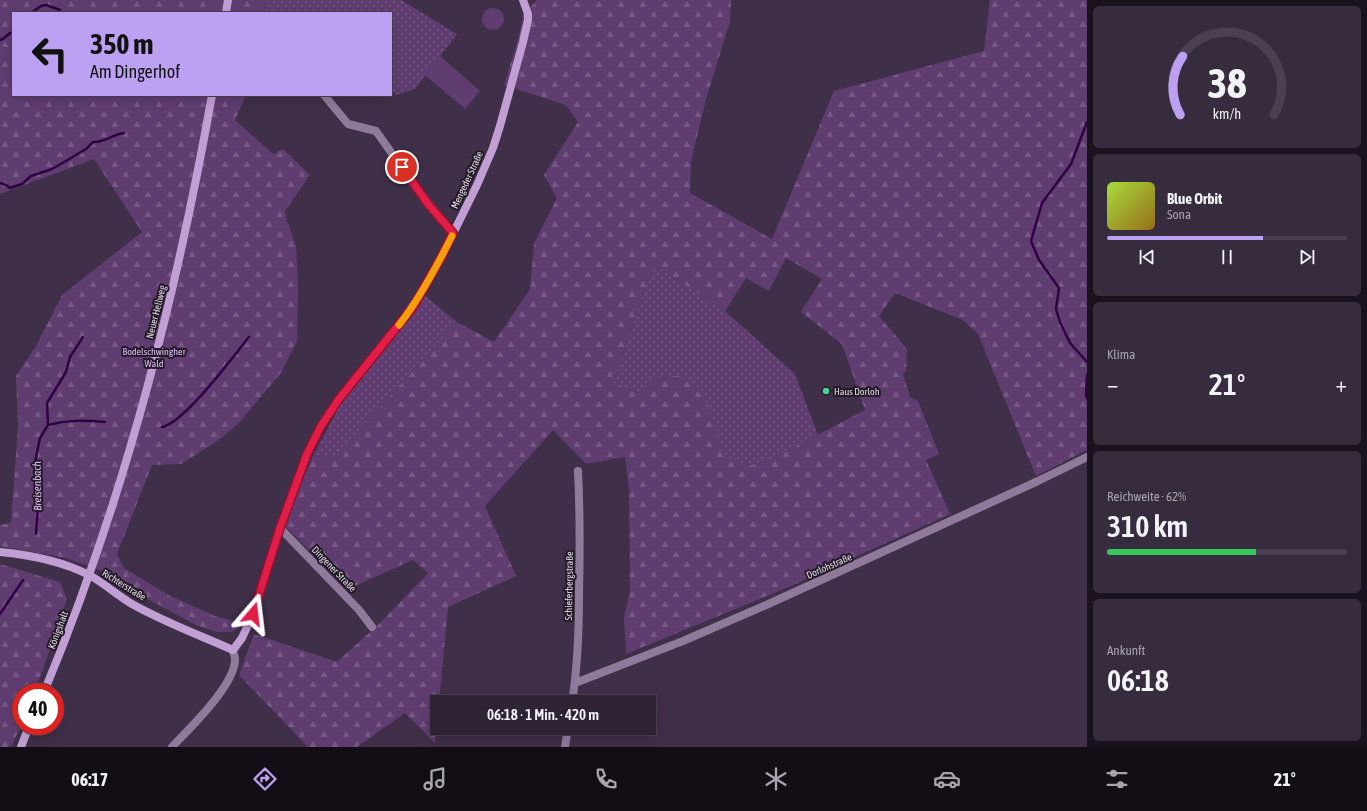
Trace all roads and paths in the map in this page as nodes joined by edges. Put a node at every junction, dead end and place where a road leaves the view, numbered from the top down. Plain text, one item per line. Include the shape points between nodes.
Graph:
1 (228, 0) edge
2 (523, 0) edge
3 (226, 12) edge
4 (212, 96) edge
5 (325, 96) edge
6 (453, 233) junction
7 (1087, 457) edge
8 (578, 471) dead end
9 (280, 528) junction
10 (0, 552) edge
11 (89, 575) junction
12 (372, 627) dead end
13 (232, 650) junction
14 (47, 683) edge
15 (575, 683) junction
16 (573, 695) edge
17 (26, 735) edge
18 (567, 735) edge
19 (21, 747) edge
20 (172, 747) edge
21 (565, 747) edge

1 - 3 street
2 - 6 street, Mengeder Straße via 528,20 500,126 477,185
4 - 11 street, Neuer Hellweg via 178,267 123,470
5 - 6 street via 348,124 378,133 417,190
6 - 9 street, Mengeder Straße via 413,307 342,394 321,426 307,454
7 - 15 street, Dorlohstraße via 771,603
8 - 15 street, Schieferbergstraße via 580,562
9 - 12 street, Dingener Straße via 359,610
9 - 13 street, Mengeder Straße via 253,614 242,638
10 - 11 street, Richterstraße via 54,562
11 - 13 street, Richterstraße via 132,604
11 - 14 street, Königshalt
13 - 20 street via 235,659 232,672 225,684 210,708
15 - 16 street, Schieferbergstraße
17 - 19 street
18 - 21 street

